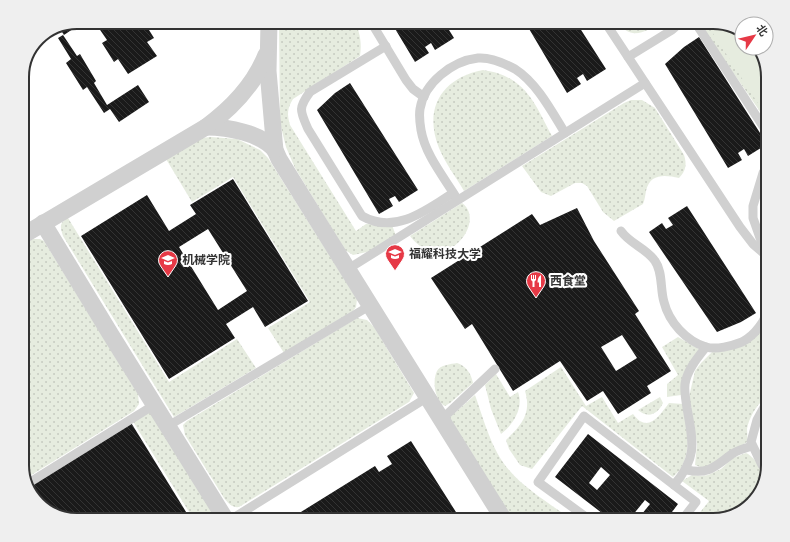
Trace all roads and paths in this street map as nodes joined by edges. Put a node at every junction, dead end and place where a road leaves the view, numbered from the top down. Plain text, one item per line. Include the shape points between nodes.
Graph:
1 (269, 29) edge
2 (375, 29) edge
3 (610, 29) edge
4 (673, 29) edge
5 (700, 29) edge
6 (386, 46) junction
7 (269, 49) junction
8 (628, 57) junction
9 (645, 83) junction
10 (424, 97) junction
11 (761, 123) edge
12 (206, 126) junction
13 (565, 133) junction
14 (275, 150) junction
15 (761, 180) edge
16 (456, 196) junction
17 (401, 222) junction
18 (43, 223) junction
19 (621, 231) dead end
20 (29, 232) edge
21 (404, 234) junction
22 (761, 240) edge
23 (761, 251) edge
24 (348, 269) junction
25 (371, 305) junction
26 (761, 324) edge
27 (706, 347) junction
28 (495, 369) dead end
29 (428, 397) junction
30 (154, 405) junction
31 (761, 413) edge
32 (442, 419) junction
33 (168, 426) junction
34 (752, 446) junction
35 (761, 463) edge
36 (686, 470) junction
37 (32, 481) edge
38 (674, 485) junction
39 (222, 513) edge
40 (241, 513) edge
41 (500, 513) edge
42 (580, 513) edge
43 (687, 513) edge

1 - 7 street
2 - 6 lane
3 - 8 lane
4 - 8 lane
5 - 11 lane
6 - 10 lane via 406,80
6 - 17 lane via 310,92 302,102 301,113 308,129 362,216 368,220
7 - 12 street via 251,85 224,114
7 - 14 street via 268,71
8 - 9 lane
9 - 13 lane
9 - 23 lane via 740,227
10 - 13 lane via 427,89 443,72 478,58 497,60 516,70 544,98
10 - 16 lane via 420,109 421,131 430,154
12 - 14 street via 223,127 261,138
12 - 18 street
13 - 16 lane
14 - 24 street
15 - 22 lane via 753,206 753,218
16 - 17 lane
16 - 21 lane
17 - 21 lane
18 - 20 street
18 - 30 street
19 - 27 lane via 655,261 664,302 672,321 681,331
21 - 24 lane
24 - 25 street
25 - 29 street
25 - 33 lane
26 - 27 lane via 742,342 717,348
27 - 36 lane via 693,365 685,384 685,399 692,434 692,449
28 - 32 lane
29 - 32 street
29 - 40 lane
30 - 33 street
30 - 37 lane
31 - 34 lane via 751,442
32 - 41 street
33 - 39 street
34 - 35 lane
34 - 36 lane via 733,453 712,468 700,471
36 - 38 lane
38 - 42 lane via 584,416 538,482
38 - 43 lane via 696,502

